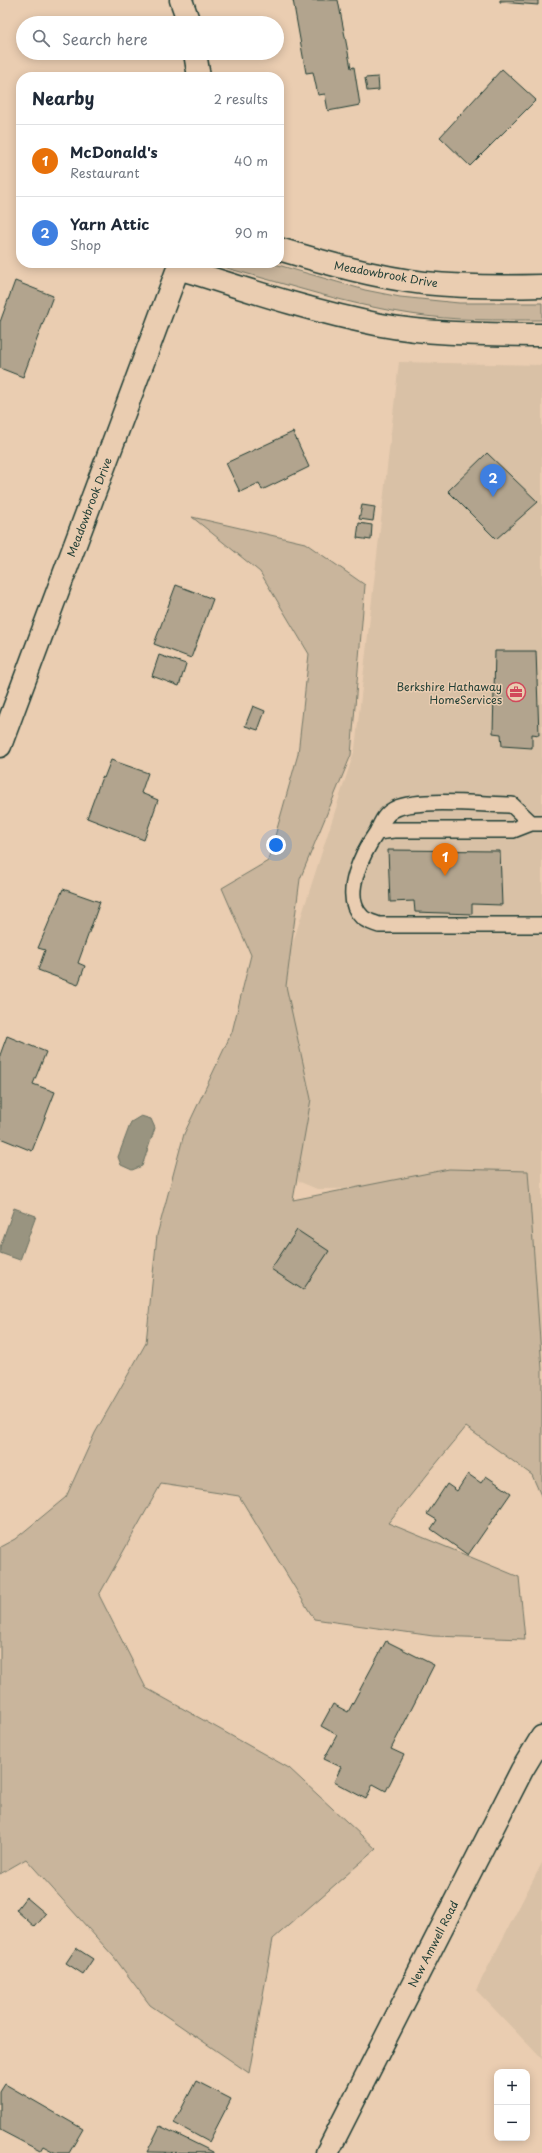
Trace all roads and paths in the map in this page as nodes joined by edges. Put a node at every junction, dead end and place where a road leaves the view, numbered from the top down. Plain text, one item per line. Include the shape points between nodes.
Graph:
1 (181, 0) edge
2 (186, 16) edge
3 (196, 60) edge
4 (198, 72) edge
5 (284, 250) edge
6 (179, 268) edge
7 (186, 268) edge
8 (542, 286) edge
9 (542, 335) edge
10 (0, 746) edge
11 (537, 823) edge
12 (377, 832) junction
13 (542, 925) edge
14 (542, 1737) edge
15 (327, 2153) edge

1 - 2 street
3 - 4 street
5 - 8 street, Meadowbrook Drive via 363,272 424,283 498,287
6 - 10 street, Meadowbrook Drive
7 - 9 street, Meadowbrook Drive via 319,309 381,325 437,333
11 - 12 lane via 513,830
11 - 12 lane via 512,805 411,803 393,810 384,818
12 - 13 lane via 366,848 353,882 353,906 362,918 379,924
14 - 15 street, New Amwell Road via 504,1805

